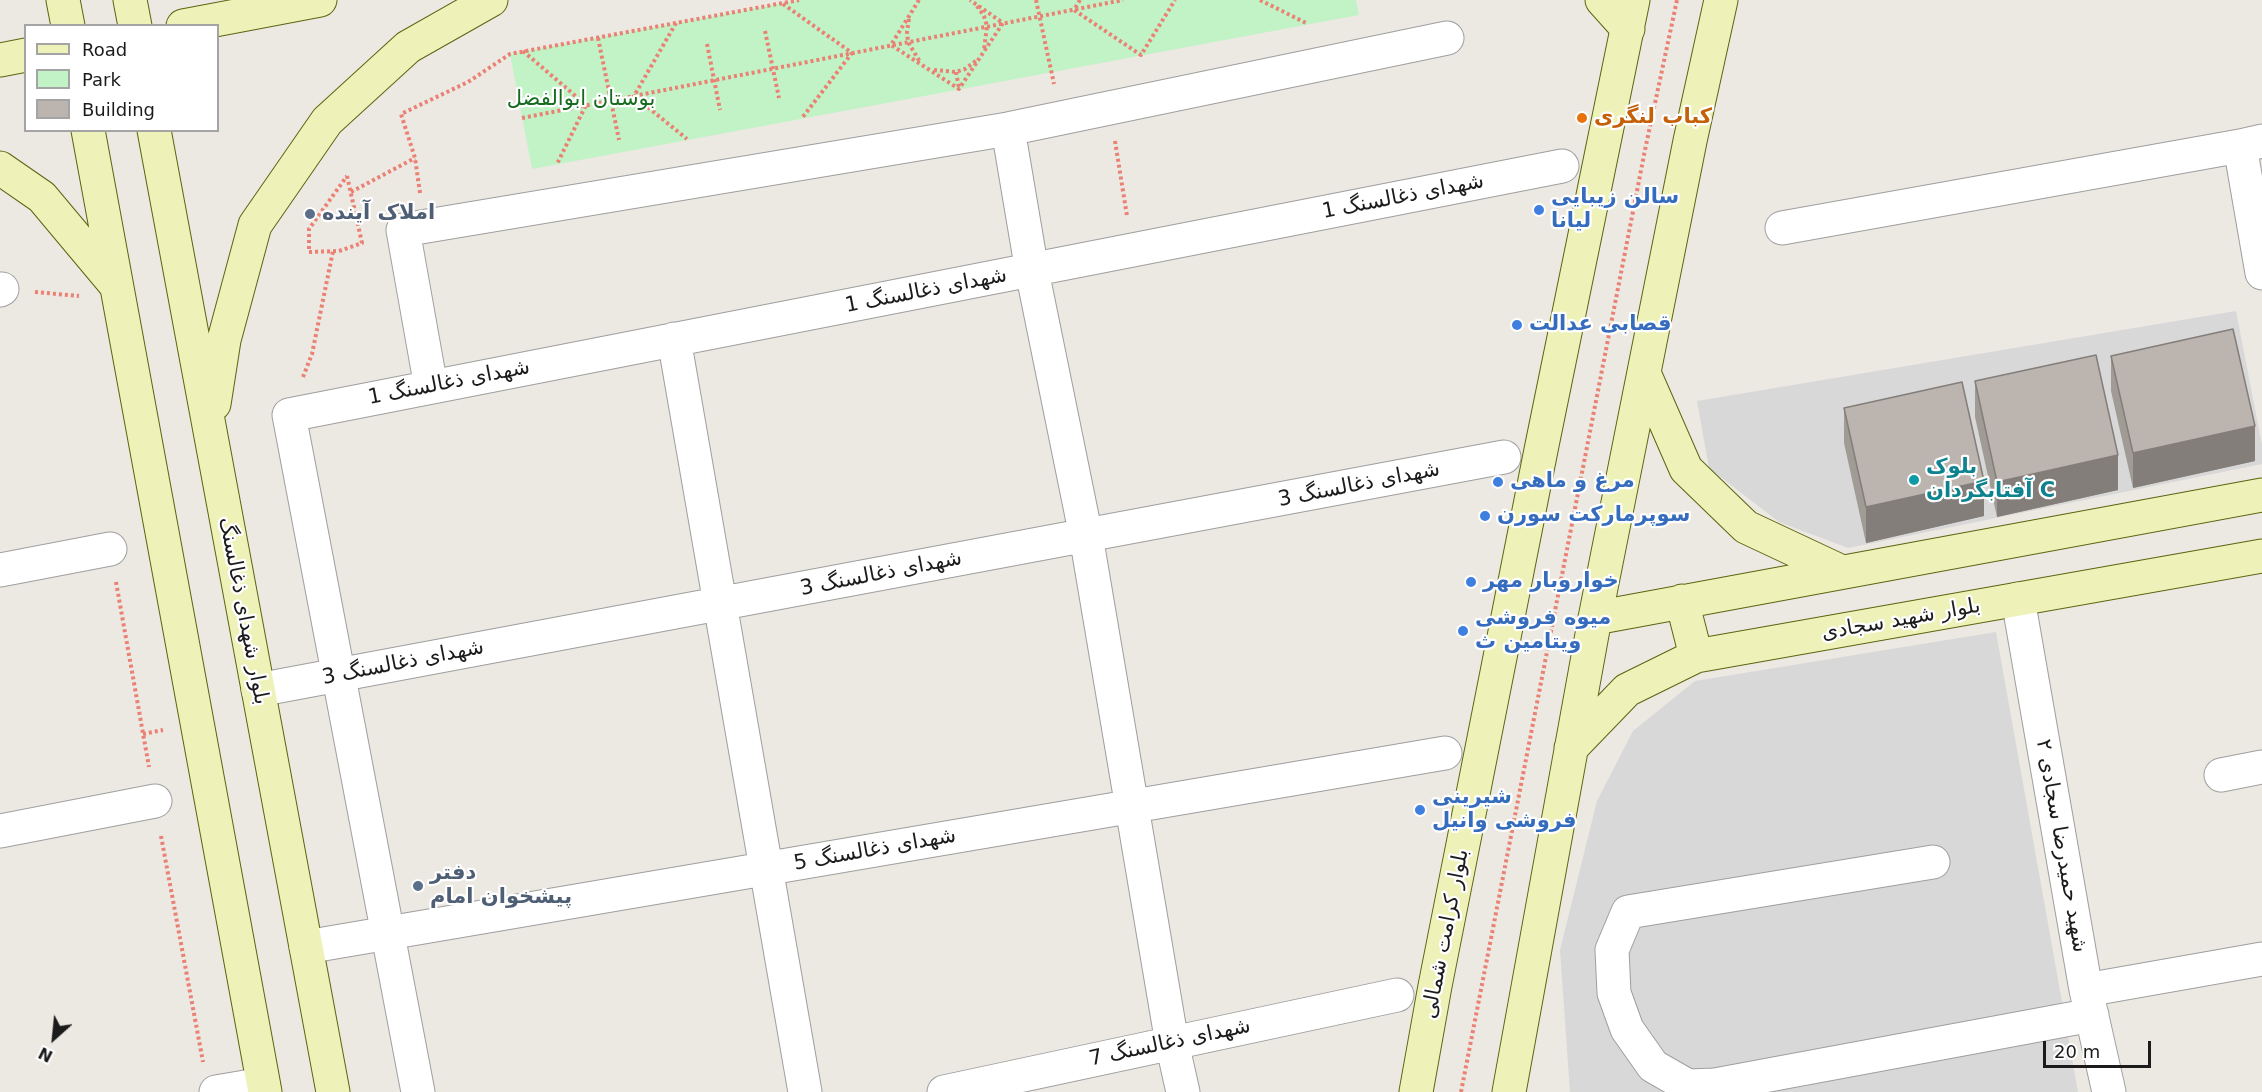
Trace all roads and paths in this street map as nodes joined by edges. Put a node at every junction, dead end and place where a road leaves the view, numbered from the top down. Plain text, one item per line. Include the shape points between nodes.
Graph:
1 (63, 0) edge
2 (130, 0) edge
3 (320, 0) edge
4 (491, 0) edge
5 (800, 0) edge
6 (922, 0) edge
7 (970, 0) edge
8 (1036, 0) edge
9 (1080, 0) edge
10 (1123, 0) edge
11 (1175, 0) edge
12 (1260, 0) edge
13 (1602, 0) edge
14 (1677, 0) edge
15 (1721, 0) edge
16 (1744, 0) edge
17 (783, 3) junction
18 (1074, 10) junction
19 (913, 11) junction
20 (1630, 14) edge
21 (1040, 16) junction
22 (677, 23) junction
23 (1004, 23) junction
24 (68, 24) edge
25 (135, 24) edge
26 (194, 24) edge
27 (1308, 24) dead end
28 (987, 26) junction
29 (765, 31) dead end
30 (598, 37) junction
31 (1447, 38) dead end
32 (908, 42) junction
33 (707, 44) dead end
34 (891, 45) junction
35 (523, 51) junction
36 (852, 53) junction
37 (24, 55) edge
38 (982, 56) junction
39 (0, 60) edge
40 (925, 67) junction
41 (774, 69) junction
42 (956, 72) junction
43 (714, 80) junction
44 (959, 89) junction
45 (634, 96) junction
46 (779, 98) dead end
47 (611, 100) junction
48 (586, 105) junction
49 (1109, 107) junction
50 (720, 110) dead end
51 (1063, 117) junction
52 (522, 118) dead end
53 (802, 118) dead end
54 (1008, 129) junction
55 (88, 132) edge
56 (154, 132) edge
57 (687, 139) dead end
58 (619, 140) dead end
59 (1690, 141) junction
60 (2251, 144) edge
61 (415, 158) junction
62 (557, 164) dead end
63 (1562, 166) dead end
64 (0, 168) edge
65 (351, 192) junction
66 (1782, 228) dead end
67 (403, 231) junction
68 (1133, 250) junction
69 (333, 251) junction
70 (1032, 271) junction
71 (2262, 273) edge
72 (1, 290) edge
73 (117, 292) junction
74 (674, 339) junction
75 (1644, 373) junction
76 (431, 387) junction
77 (289, 414) junction
78 (210, 429) junction
79 (1503, 457) dead end
80 (2262, 495) edge
81 (1086, 536) junction
82 (110, 549) dead end
83 (2262, 556) edge
84 (0, 570) edge
85 (1842, 572) junction
86 (2018, 599) junction
87 (1682, 601) junction
88 (720, 604) junction
89 (1595, 618) junction
90 (1696, 656) junction
91 (339, 675) junction
92 (258, 690) junction
93 (1571, 748) junction
94 (1445, 753) dead end
95 (2262, 767) edge
96 (2221, 775) dead end
97 (155, 801) dead end
98 (1132, 806) junction
99 (0, 831) edge
100 (1933, 862) dead end
101 (766, 868) junction
102 (387, 933) junction
103 (306, 947) junction
104 (2262, 959) edge
105 (1397, 995) dead end
106 (2089, 1003) junction
107 (1172, 1043) junction
108 (264, 1088) edge
109 (216, 1092) edge
110 (333, 1092) edge
111 (418, 1092) edge
112 (805, 1092) edge
113 (944, 1092) edge
114 (1183, 1092) edge
115 (1416, 1092) edge
116 (1461, 1092) edge
117 (1509, 1092) edge
118 (2109, 1092) edge

1 - 24 street
2 - 25 street
3 - 26 street
4 - 78 street via 408,47 327,121 255,225 224,340
5 - 17 path
6 - 19 path
7 - 23 path
7 - 28 path
8 - 21 path
9 - 18 path
10 - 18 path
11 - 18 path via 1141,55
12 - 27 path
13 - 20 street
14 - 116 path
15 - 59 street
16 - 59 street
17 - 22 path
17 - 36 path
18 - 21 path
19 - 32 path
19 - 34 path
20 - 115 street, بلوار کرامت شمالی
21 - 23 path
21 - 51 path
22 - 30 path
22 - 45 path
23 - 28 path
23 - 38 path
28 - 32 path
28 - 38 path
29 - 41 path
30 - 35 path
30 - 47 path
31 - 49 street
32 - 34 path
32 - 40 path
33 - 43 path
34 - 36 path
34 - 40 path
35 - 48 path
35 - 61 path via 510,54 468,82 401,114
36 - 41 path
36 - 53 path
37 - 39 street
38 - 42 path
38 - 44 path
40 - 42 path
40 - 44 path
41 - 43 path
41 - 46 path
42 - 44 path
43 - 45 path
43 - 50 path
45 - 47 path
45 - 57 path
47 - 48 path
47 - 58 path
48 - 52 path
48 - 62 path
49 - 51 street
49 - 68 path
51 - 54 street
54 - 67 street
54 - 70 street
55 - 73 street
56 - 78 street, بلوار شهدای ذغالسنگ
59 - 75 street
60 - 66 street
60 - 71 street
61 - 65 path
61 - 67 path via 421,202
63 - 68 street, شهدای ذغالسنگ 1
64 - 73 street via 42,197
65 - 69 path via 362,243
65 - 69 path via 347,176 309,229 309,252
67 - 76 street
68 - 70 street, شهدای ذغالسنگ 1
69 - 77 path via 312,354
70 - 74 street, شهدای ذغالسنگ 1
70 - 81 street
72 - 73 path
73 - 108 street
74 - 76 street, شهدای ذغالسنگ 1
74 - 88 street
75 - 85 street via 1686,469 1746,527
75 - 89 street
76 - 77 street, شهدای ذغالسنگ 1
77 - 91 street
78 - 92 street, بلوار شهدای ذغالسنگ
79 - 81 street, شهدای ذغالسنگ 3
80 - 85 street
81 - 88 street, شهدای ذغالسنگ 3
81 - 98 street
82 - 84 street
83 - 86 street, بلوار شهید سجادی
85 - 87 street
86 - 90 street, بلوار شهید سجادی
86 - 106 street, شهید حمیدرضا سجادی ۲
87 - 89 street
87 - 90 street
88 - 91 street, شهدای ذغالسنگ 3
88 - 101 street
89 - 93 street
90 - 93 street, بلوار شهید سجادی via 1627,690
91 - 92 street, شهدای ذغالسنگ 3
91 - 102 street
92 - 103 street, بلوار شهدای ذغالسنگ
93 - 117 street
94 - 98 street, شهدای ذغالسنگ 5
95 - 96 street
97 - 99 street
98 - 101 street, شهدای ذغالسنگ 5
98 - 107 street
100 - 106 street via 1628,912 1612,950 1614,993 1627,1029 1653,1066 1688,1086 1715,1085
101 - 102 street, شهدای ذغالسنگ 5
101 - 112 street
102 - 103 street, شهدای ذغالسنگ 5
102 - 111 street
103 - 110 street, بلوار شهدای ذغالسنگ
104 - 106 street
105 - 107 street, شهدای ذغالسنگ 7
106 - 118 street, شهید حمیدرضا سجادی ۲
107 - 113 street, شهدای ذغالسنگ 7
107 - 114 street
108 - 109 street

